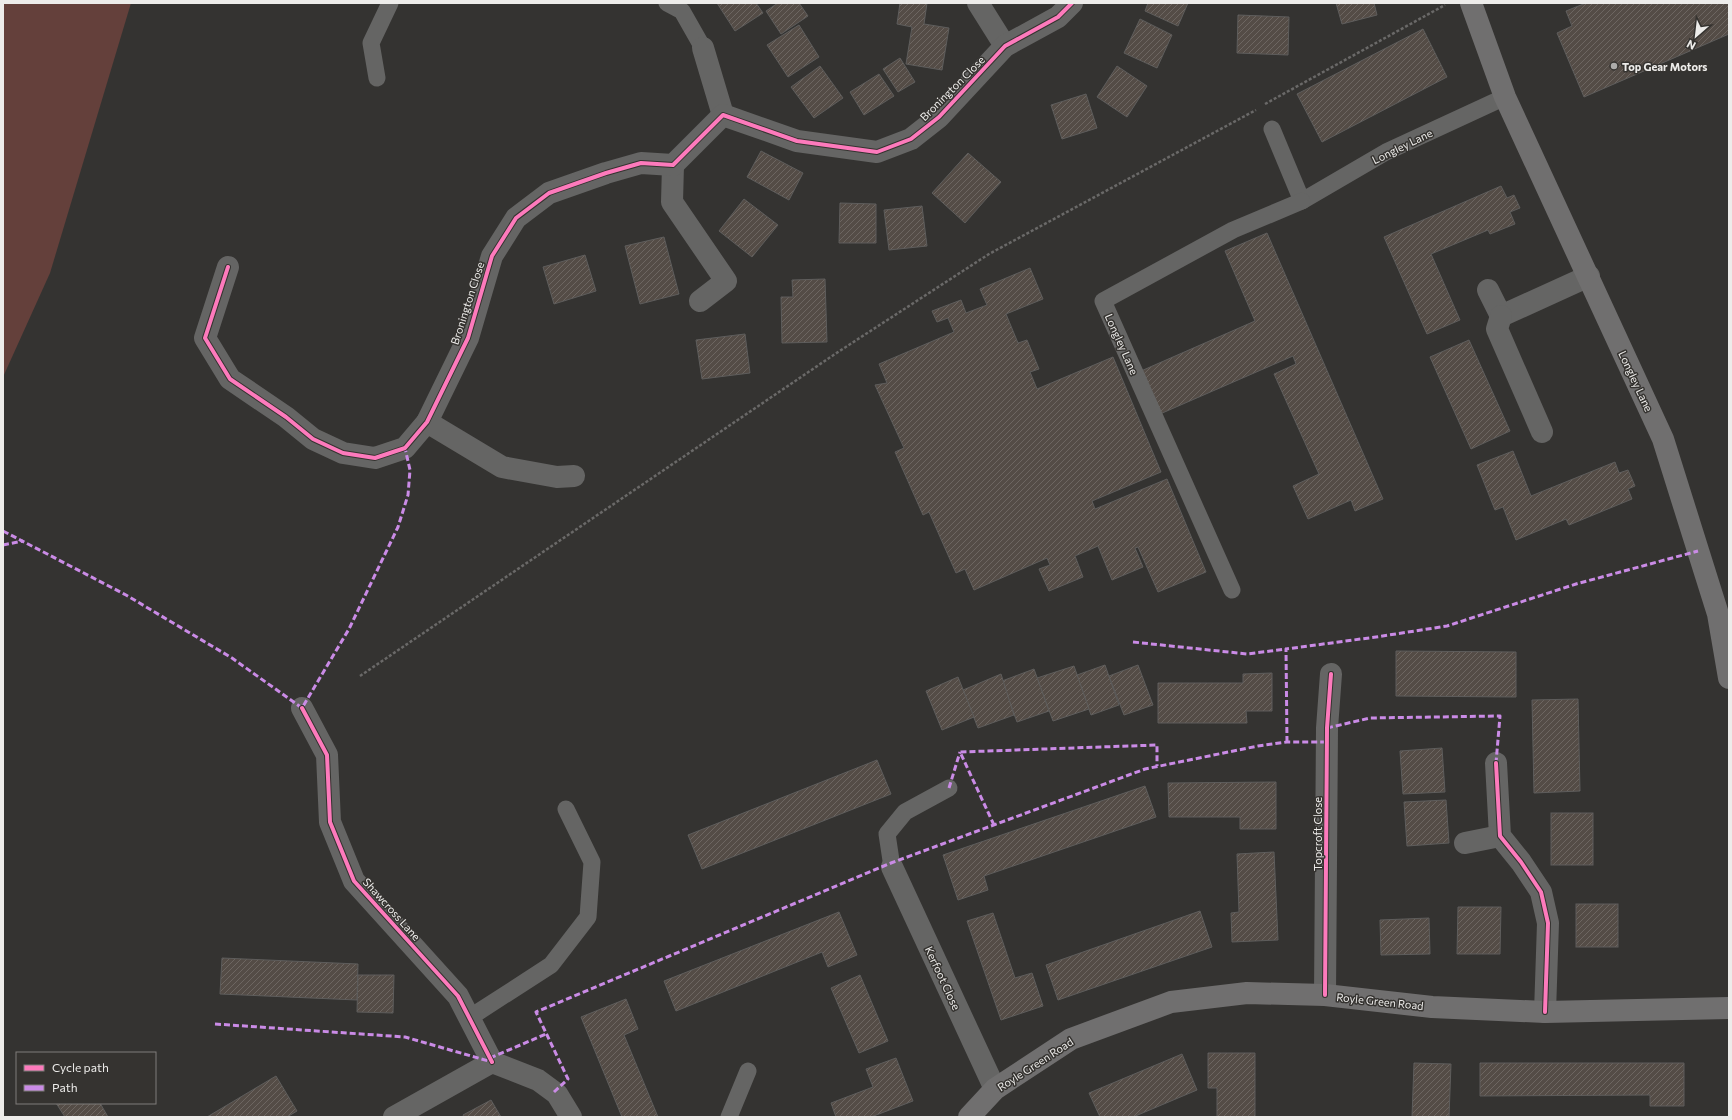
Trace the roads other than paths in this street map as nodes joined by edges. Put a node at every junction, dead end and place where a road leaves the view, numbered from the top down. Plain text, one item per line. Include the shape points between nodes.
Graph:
1 (390, 3) edge
2 (667, 3) edge
3 (978, 3) edge
4 (1072, 3) edge
5 (1471, 3) edge
6 (1005, 46) junction
7 (703, 48) joint
8 (377, 78) dead end
9 (1505, 97) junction
10 (723, 115) junction
11 (1272, 129) dead end
12 (673, 165) junction
13 (1302, 201) junction
14 (228, 267) dead end
15 (1589, 276) junction
16 (1488, 290) dead end
17 (700, 301) dead end
18 (1501, 316) junction
19 (427, 422) junction
20 (1542, 432) dead end
21 (574, 476) dead end
22 (1232, 590) dead end
23 (1723, 611) edge
24 (1331, 674) dead end
25 (1729, 678) edge
26 (302, 708) dead end
27 (1496, 763) dead end
28 (949, 788) dead end
29 (566, 810) dead end
30 (1500, 836) junction
31 (1464, 844) dead end
32 (892, 867) joint
33 (1326, 995) junction
34 (1729, 1008) edge
35 (1545, 1012) junction
36 (469, 1018) junction
37 (492, 1062) junction
38 (748, 1071) dead end
39 (995, 1089) junction
40 (394, 1117) edge
41 (571, 1117) edge
42 (729, 1117) edge
43 (969, 1117) edge

1 - 8 lane via 372,43
2 - 7 lane via 682,11
3 - 6 street
4 - 6 street, Bronington Close via 1058,17
5 - 9 main road, Longley Lane
6 - 10 street, Bronington Close via 940,117 911,139 877,152 797,140
7 - 10 street
9 - 13 lane, Longley Lane via 1386,152
9 - 15 main road, Longley Lane
10 - 12 street
11 - 13 lane
12 - 17 street via 672,202 726,281
12 - 19 street, Bronington Close via 641,163 606,173 550,193 516,218 492,256 468,338
13 - 22 lane, Longley Lane via 1233,230 1103,301
14 - 19 street, Bronington Close via 205,338 230,379 286,417 313,439 344,453 375,458 405,448
15 - 18 street
15 - 23 main road, Longley Lane via 1663,439
16 - 18 street
18 - 20 street via 1497,329
19 - 21 street via 502,467 557,477
23 - 25 main road, Longley Lane
24 - 33 street, Topcroft Close via 1327,728
26 - 36 street, Shawcross Lane via 327,755 330,822 354,881 458,996
27 - 30 street
28 - 32 lane via 906,812 888,834
29 - 36 lane via 592,862 588,917 551,965
30 - 31 street
30 - 35 street via 1541,892 1548,922
32 - 39 street, Kerfoot Close
33 - 35 main road, Royle Green Road via 1432,1007
33 - 39 main road, Royle Green Road via 1247,993 1171,1002 1071,1039
34 - 35 main road, Royle Green Road
36 - 37 street, Shawcross Lane
37 - 40 street
37 - 41 street via 538,1080 556,1094
38 - 42 lane
39 - 43 main road, Royle Green Road

